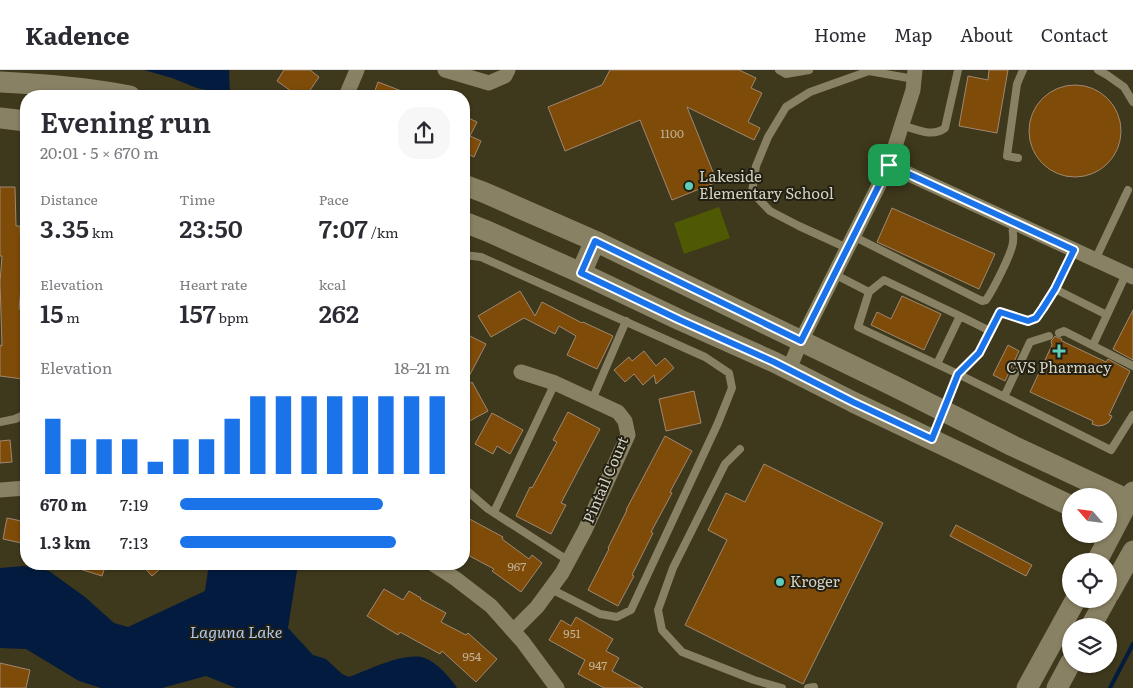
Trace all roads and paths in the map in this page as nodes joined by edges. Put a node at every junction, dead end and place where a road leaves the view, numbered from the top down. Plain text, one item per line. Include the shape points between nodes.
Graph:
1 (358, 70) edge
2 (445, 70) edge
3 (779, 70) edge
4 (809, 70) edge
5 (958, 70) edge
6 (1023, 70) edge
7 (1098, 70) edge
8 (507, 73) edge
9 (914, 74) edge
10 (0, 82) edge
11 (88, 90) edge
12 (349, 90) edge
13 (1133, 102) edge
14 (0, 118) edge
15 (20, 120) edge
16 (901, 125) junction
17 (1018, 158) dead end
18 (889, 165) junction
19 (470, 187) edge
20 (1128, 190) dead end
21 (1014, 222) junction
22 (470, 224) edge
23 (595, 241) junction
24 (850, 242) junction
25 (1074, 250) junction
26 (470, 256) edge
27 (1095, 260) junction
28 (581, 273) junction
29 (834, 274) junction
30 (1129, 276) edge
31 (1055, 289) junction
32 (869, 292) junction
33 (1107, 315) junction
34 (960, 316) junction
35 (626, 321) junction
36 (990, 331) junction
37 (1059, 332) dead end
38 (1049, 336) dead end
39 (801, 341) junction
40 (1093, 345) junction
41 (937, 364) junction
42 (1133, 366) edge
43 (789, 369) junction
44 (521, 372) dead end
45 (958, 374) junction
46 (555, 383) junction
47 (1004, 397) junction
48 (592, 400) junction
49 (944, 411) junction
50 (1133, 415) edge
51 (20, 417) edge
52 (0, 422) edge
53 (932, 439) junction
54 (740, 449) dead end
55 (20, 488) edge
56 (0, 490) edge
57 (470, 493) edge
58 (1132, 498) edge
59 (1062, 502) edge
60 (494, 512) junction
61 (1118, 518) edge
62 (1118, 532) edge
63 (1133, 539) edge
64 (1133, 551) edge
65 (569, 561) junction
66 (442, 570) edge
67 (1117, 580) edge
68 (551, 589) junction
69 (1071, 608) edge
70 (513, 631) junction
71 (1065, 673) edge
72 (557, 688) edge
73 (782, 688) edge
74 (1027, 688) edge
75 (1057, 688) edge

1 - 12 street
2 - 8 street via 489,83
3 - 4 lane via 786,74
5 - 16 lane via 945,128 930,133
6 - 17 lane via 1017,84 1007,156
7 - 13 lane via 1124,87
9 - 16 street
9 - 24 lane via 869,71 810,92 786,107 756,166 752,192 770,211 798,226
10 - 11 main road
14 - 15 main road
16 - 18 street
18 - 21 street
18 - 24 street
19 - 23 main road
20 - 27 lane
21 - 24 lane via 1010,251 992,291 982,302
21 - 25 street
22 - 28 main road
23 - 28 main road
23 - 39 main road
24 - 29 street
25 - 27 street
25 - 31 lane
26 - 35 lane via 481,257
27 - 30 street
28 - 43 main road
29 - 32 lane
29 - 39 street
30 - 33 lane
31 - 33 lane
31 - 36 lane via 1036,318 1028,321 1000,312
32 - 34 lane via 884,280
32 - 41 lane via 858,328
33 - 40 lane
34 - 36 lane
34 - 41 lane
35 - 48 lane
35 - 68 lane via 705,357 729,373 732,388 632,610 617,616 600,614
36 - 45 lane via 979,353
37 - 40 lane via 1064,331
38 - 47 lane via 1030,342
39 - 43 street
39 - 49 main road
40 - 42 lane
41 - 45 lane
43 - 53 main road
44 - 46 street, Pintail Court
45 - 47 lane
45 - 49 lane
46 - 48 street, Pintail Court
46 - 60 lane
47 - 50 lane via 1111,450
48 - 65 street, Pintail Court via 618,412 625,421 628,435
49 - 53 main road
49 - 58 main road via 1013,446
51 - 52 lane
53 - 59 main road
54 - 73 lane via 724,464 673,568 658,610 662,630 682,652
55 - 56 street
57 - 60 lane
58 - 61 main road
60 - 65 lane
62 - 63 main road
64 - 67 main road
65 - 68 street, Pintail Court
66 - 70 street via 491,606
68 - 70 street, Pintail Court
69 - 74 main road
70 - 72 street
71 - 75 main road

